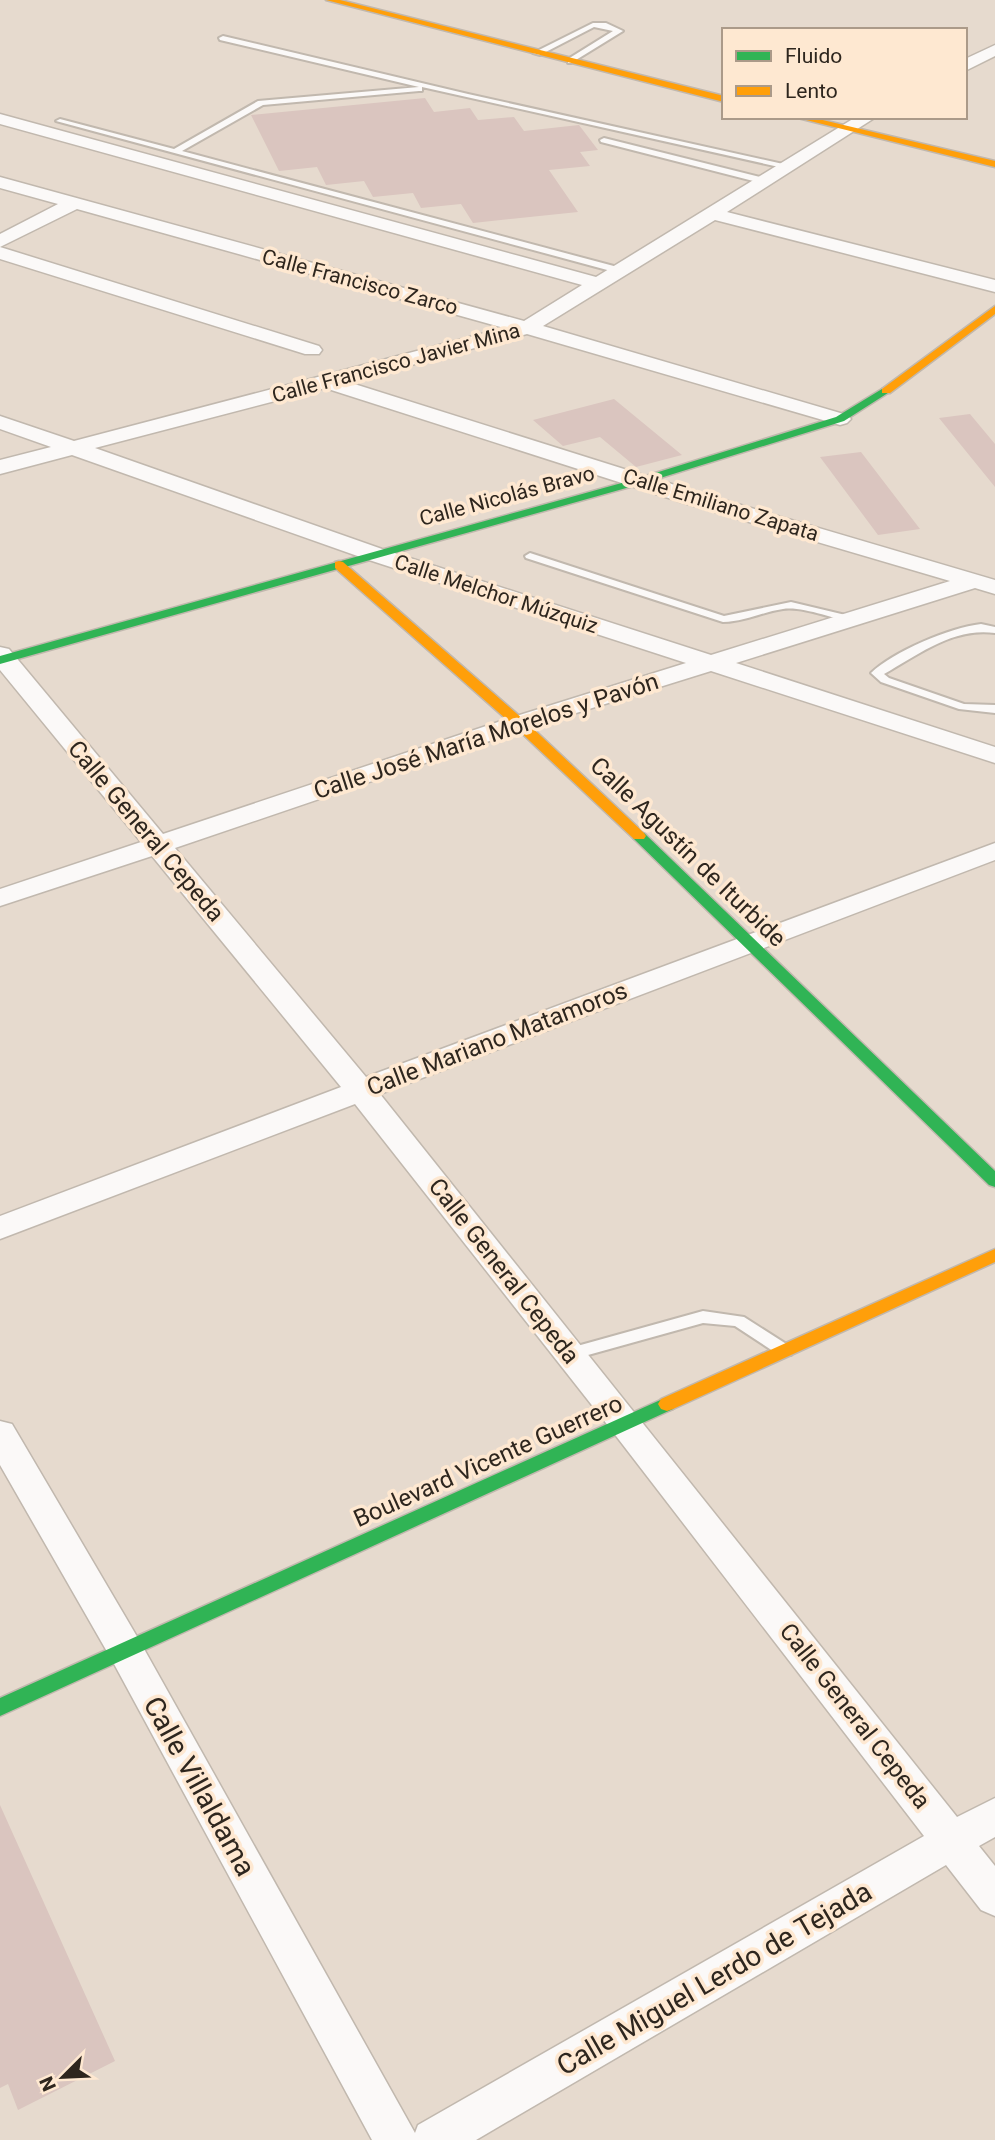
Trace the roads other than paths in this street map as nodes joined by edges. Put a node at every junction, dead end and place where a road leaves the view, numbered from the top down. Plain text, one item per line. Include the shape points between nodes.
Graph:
1 (333, 0) edge
2 (223, 38) dead end
3 (995, 50) edge
4 (537, 52) junction
5 (571, 61) junction
6 (967, 65) edge
7 (433, 88) junction
8 (722, 99) edge
9 (806, 119) edge
10 (864, 119) edge
11 (0, 120) edge
12 (60, 121) dead end
13 (845, 129) junction
14 (604, 140) dead end
15 (175, 152) junction
16 (995, 164) edge
17 (789, 166) junction
18 (765, 180) junction
19 (0, 182) edge
20 (49, 196) junction
21 (74, 203) junction
22 (714, 214) junction
23 (0, 222) edge
24 (0, 242) edge
25 (0, 253) edge
26 (621, 271) junction
27 (599, 284) junction
28 (995, 286) edge
29 (995, 309) edge
30 (527, 328) junction
31 (312, 350) dead end
32 (328, 382) junction
33 (840, 419) junction
34 (0, 422) edge
35 (75, 448) junction
36 (0, 467) edge
37 (640, 481) junction
38 (374, 554) junction
39 (530, 556) dead end
40 (339, 565) junction
41 (985, 584) edge
42 (855, 620) junction
43 (995, 630) edge
44 (1, 658) edge
45 (708, 662) junction
46 (995, 709) edge
47 (519, 723) junction
48 (995, 755) edge
49 (158, 847) junction
50 (995, 851) edge
51 (0, 898) edge
52 (750, 942) junction
53 (361, 1091) junction
54 (995, 1181) edge
55 (0, 1228) edge
56 (995, 1255) edge
57 (785, 1351) junction
58 (570, 1354) junction
59 (625, 1423) junction
60 (0, 1434) edge
61 (126, 1651) junction
62 (0, 1707) edge
63 (995, 1816) edge
64 (951, 1840) junction
65 (995, 1898) edge
66 (397, 2140) edge
67 (433, 2140) edge

1 - 4 street
2 - 7 lane
3 - 6 street
4 - 5 street
4 - 5 lane via 593,25 619,31
5 - 8 street
7 - 15 lane via 261,103
7 - 17 lane
9 - 13 street
10 - 13 street, Calle Francisco Javier Mina
11 - 27 street
12 - 15 lane
13 - 16 street
13 - 17 street, Calle Francisco Javier Mina
14 - 18 lane
15 - 26 lane
17 - 18 street, Calle Francisco Javier Mina
18 - 22 street, Calle Francisco Javier Mina
19 - 20 street, Calle Francisco Zarco
20 - 21 street, Calle Francisco Zarco
20 - 23 street
21 - 24 street
21 - 30 street, Calle Francisco Zarco
22 - 26 street, Calle Francisco Javier Mina
22 - 28 street
25 - 31 street
26 - 27 street, Calle Francisco Javier Mina
27 - 30 street, Calle Francisco Javier Mina
29 - 33 street, Calle Nicolás Bravo via 887,391
30 - 32 street, Calle Francisco Javier Mina
30 - 33 street, Calle Francisco Zarco
32 - 35 street, Calle Francisco Javier Mina
32 - 37 street, Calle Emiliano Zapata
33 - 37 street, Calle Nicolás Bravo
34 - 35 street, Calle Melchor Múzquiz
35 - 36 street, Calle Francisco Javier Mina
35 - 38 street, Calle Melchor Múzquiz
37 - 38 street, Calle Nicolás Bravo
37 - 41 street, Calle Emiliano Zapata
38 - 40 street, Calle Nicolás Bravo
38 - 45 street, Calle Melchor Múzquiz
39 - 42 lane via 723,619 791,605
40 - 44 street, Calle Nicolás Bravo
40 - 47 street, Calle Agustín de Iturbide
41 - 42 street, Calle José María Morelos y Pavón
42 - 45 street, Calle José María Morelos y Pavón
43 - 46 lane via 961,628 877,673 885,680 963,707
44 - 49 street, Calle General Cepeda
45 - 47 street, Calle José María Morelos y Pavón
45 - 48 street, Calle Melchor Múzquiz
47 - 49 street, Calle José María Morelos y Pavón
47 - 52 street, Calle Agustín de Iturbide
49 - 51 street, Calle José María Morelos y Pavón
49 - 53 street, Calle General Cepeda
50 - 52 street, Calle Mariano Matamoros
52 - 53 street, Calle Mariano Matamoros
52 - 54 street, Calle Agustín de Iturbide
53 - 55 street, Calle Mariano Matamoros
53 - 58 street, Calle General Cepeda
56 - 57 street, Boulevard Vicente Guerrero
57 - 58 lane via 738,1321 703,1317
57 - 59 street, Boulevard Vicente Guerrero
58 - 59 street, Calle General Cepeda
59 - 61 street, Boulevard Vicente Guerrero
59 - 64 street, Calle General Cepeda
60 - 61 street, Calle Villaldama
61 - 62 street, Boulevard Vicente Guerrero
61 - 66 street, Calle Villaldama
63 - 64 street, Calle Miguel Lerdo de Tejada
64 - 65 street, Calle General Cepeda
64 - 67 street, Calle Miguel Lerdo de Tejada

